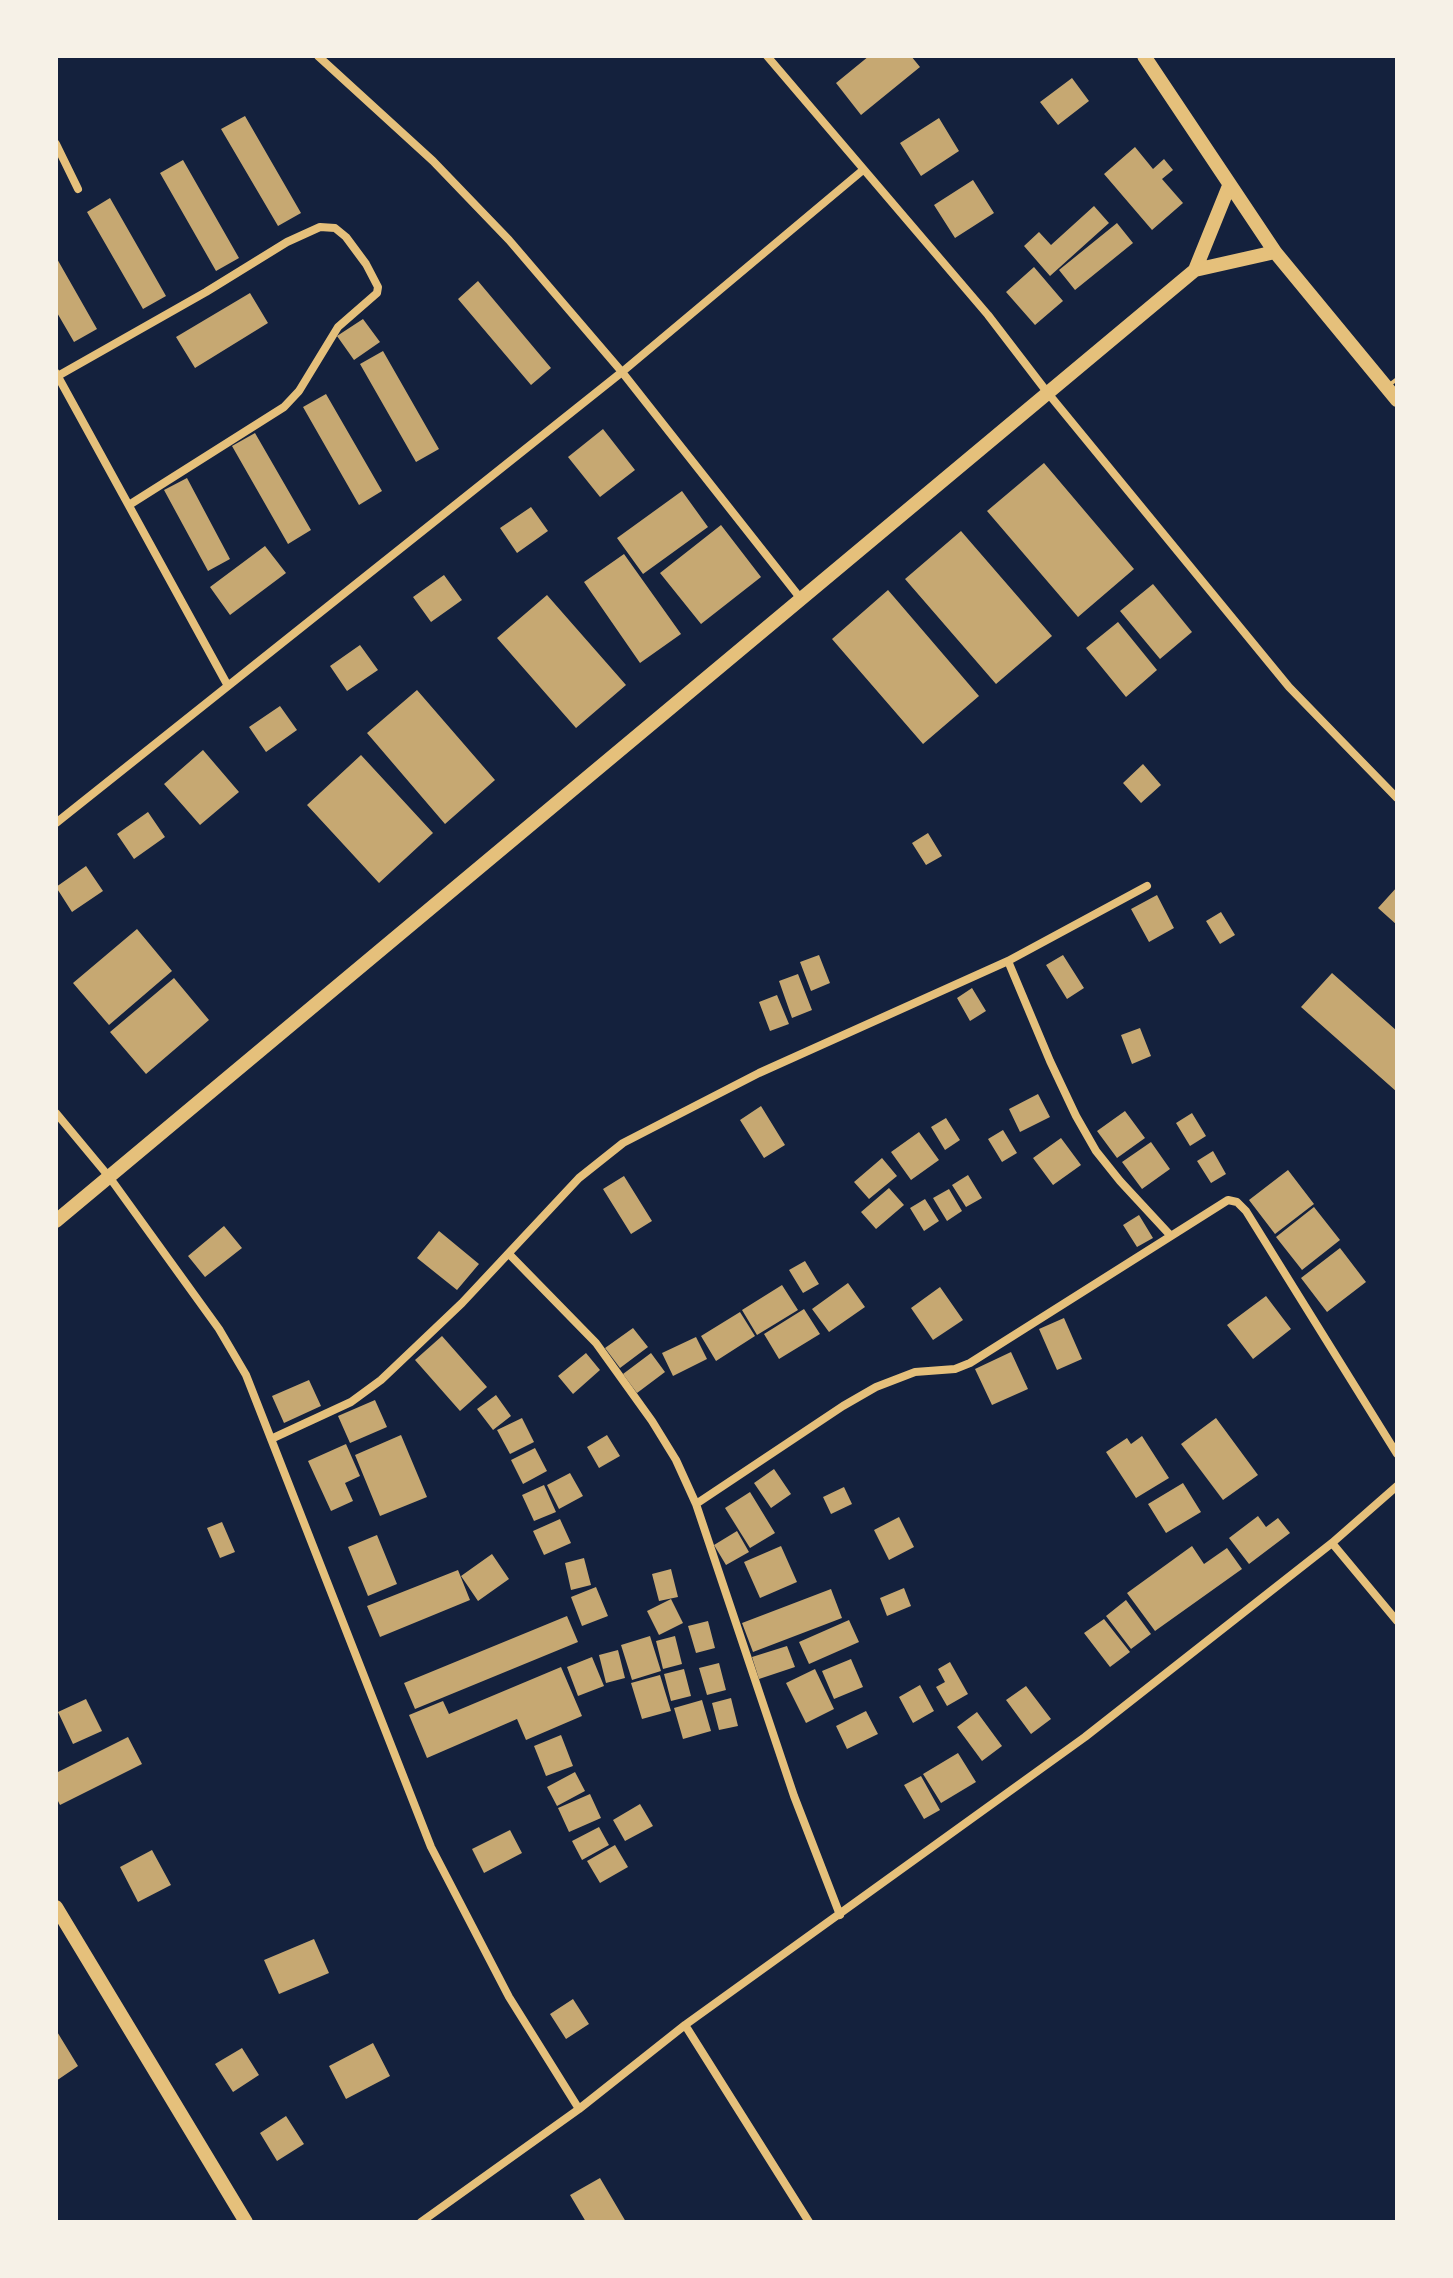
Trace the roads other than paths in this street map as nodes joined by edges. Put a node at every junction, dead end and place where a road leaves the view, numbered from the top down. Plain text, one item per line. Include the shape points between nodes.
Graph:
1 (318, 56) edge
2 (767, 56) edge
3 (1144, 56) edge
4 (56, 144) edge
5 (863, 170) junction
6 (1229, 186) junction
7 (78, 189) dead end
8 (1275, 252) junction
9 (1195, 270) junction
10 (622, 372) junction
11 (57, 375) edge
12 (1392, 383) edge
13 (1047, 392) junction
14 (1397, 400) edge
15 (129, 505) junction
16 (801, 599) junction
17 (228, 686) junction
18 (1397, 798) edge
19 (56, 823) edge
20 (1147, 886) dead end
21 (1008, 961) junction
22 (56, 1113) edge
23 (110, 1178) junction
24 (56, 1221) edge
25 (1170, 1235) junction
26 (509, 1254) junction
27 (271, 1439) junction
28 (1397, 1454) edge
29 (1397, 1486) edge
30 (696, 1504) junction
31 (1332, 1543) junction
32 (1397, 1621) edge
33 (56, 1907) edge
34 (840, 1915) junction
35 (685, 2025) junction
36 (579, 2109) junction
37 (246, 2222) edge
38 (421, 2222) edge
39 (809, 2222) edge

1 - 10 street via 433,161 509,240
2 - 5 street
3 - 6 main road
4 - 7 street
5 - 10 street
5 - 13 street
6 - 8 main road
6 - 9 main road
8 - 9 main road
8 - 12 main road
9 - 13 main road
10 - 16 street
10 - 17 street
11 - 15 street
11 - 15 street via 320,227 335,228 366,264 377,293 338,327 284,407
12 - 14 main road
13 - 16 main road
13 - 18 street via 1289,687
15 - 17 street
16 - 23 main road
17 - 19 street
20 - 21 street
21 - 25 street via 1090,1140
21 - 26 street via 759,1073 623,1143 579,1178
22 - 23 street
23 - 24 main road
23 - 27 street via 219,1329 246,1375
25 - 28 street via 1228,1200 1237,1202
25 - 30 street via 970,1363 905,1375 843,1406
26 - 27 street via 381,1380 351,1402
26 - 30 street via 596,1343 652,1421
27 - 36 street via 431,1847 509,1997
29 - 31 street
30 - 34 street via 794,1796
31 - 32 street
31 - 34 street via 1085,1737
33 - 37 main road
34 - 35 street
35 - 36 street
35 - 39 street
36 - 38 street

